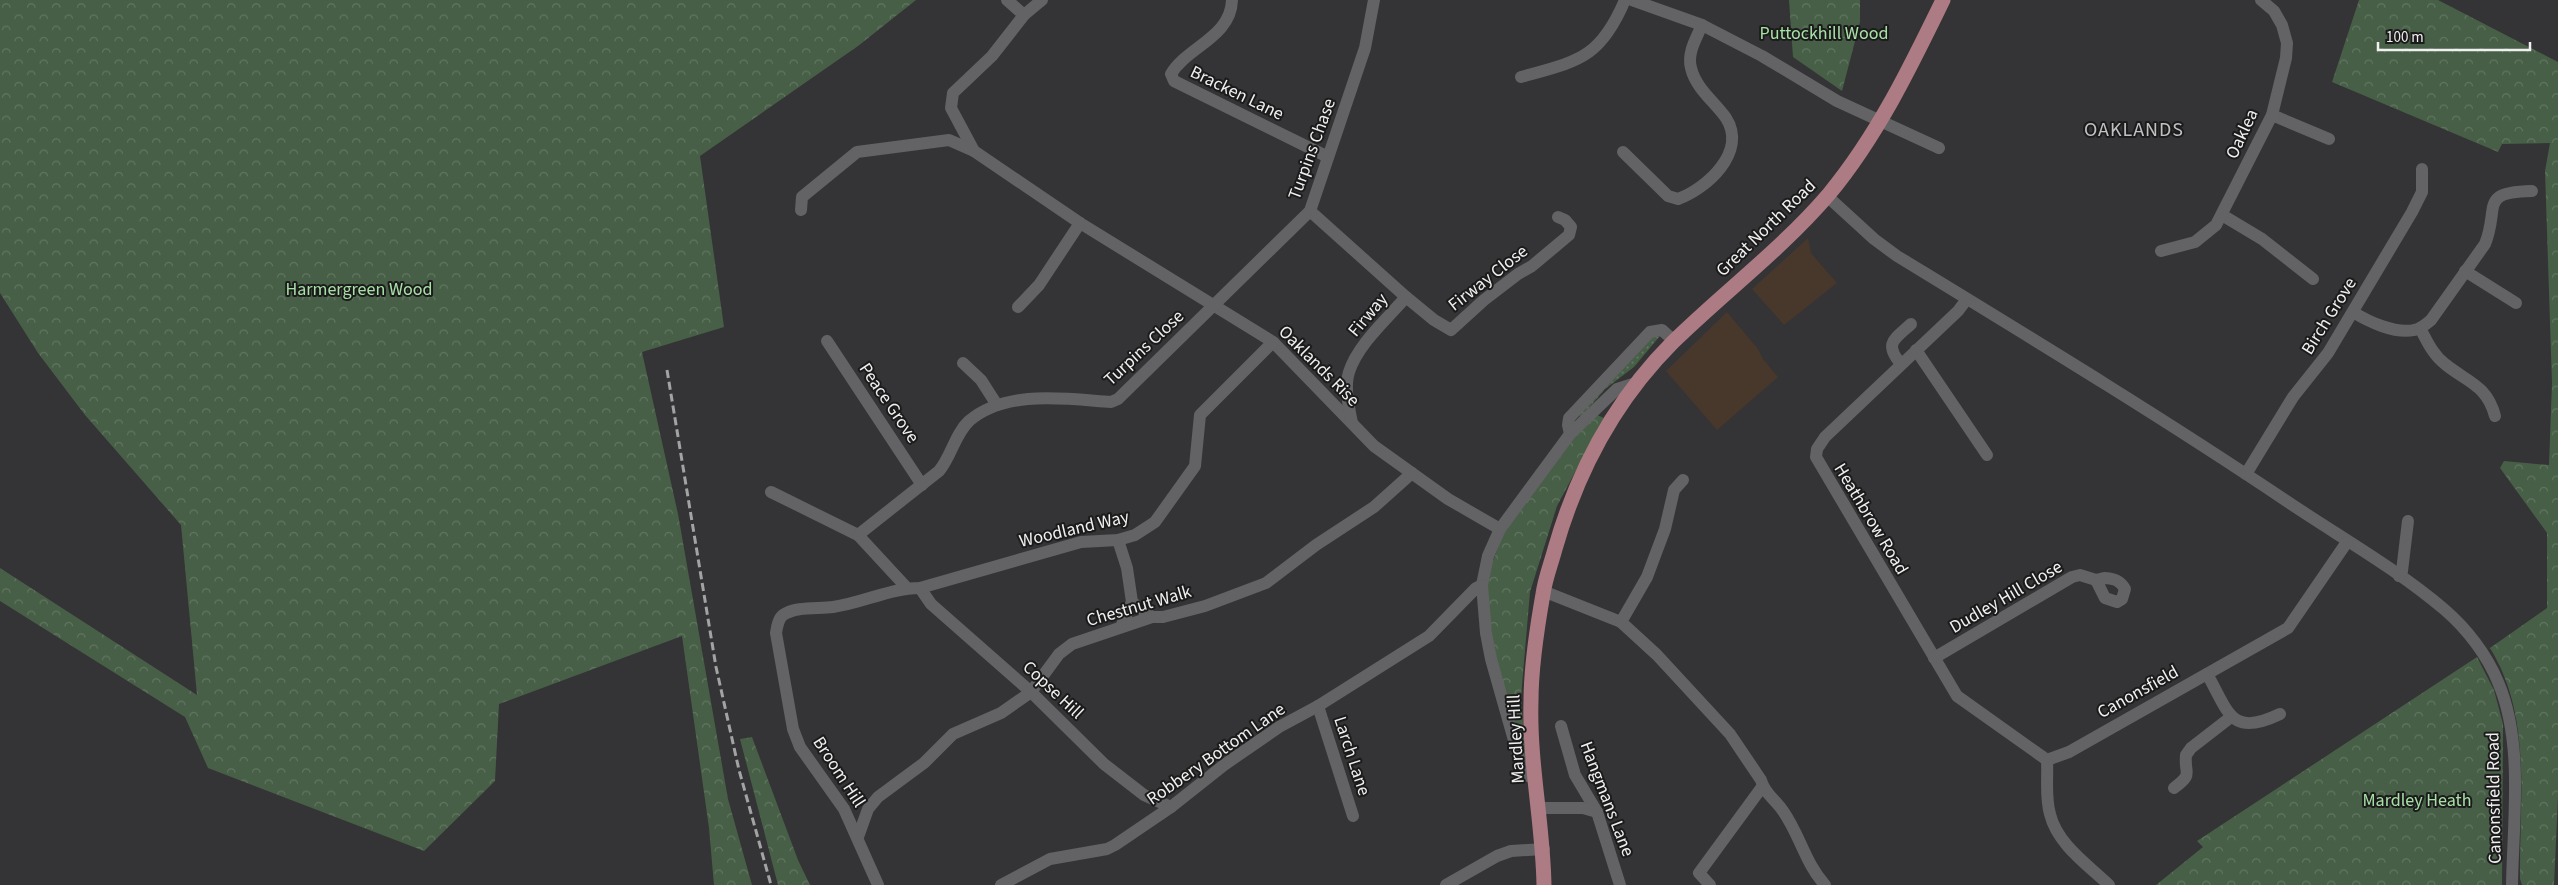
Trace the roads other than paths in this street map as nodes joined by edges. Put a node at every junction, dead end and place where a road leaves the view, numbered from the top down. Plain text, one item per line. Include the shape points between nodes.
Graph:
1 (1007, 0) edge
2 (1042, 0) edge
3 (1232, 0) edge
4 (1374, 0) edge
5 (1625, 0) edge
6 (1632, 0) edge
7 (1943, 0) edge
8 (2261, 0) edge
9 (1024, 15) junction
10 (1702, 25) junction
11 (1520, 77) dead end
12 (2272, 116) junction
13 (1880, 122) junction
14 (2329, 139) dead end
15 (1940, 148) dead end
16 (974, 151) junction
17 (1623, 152) dead end
18 (1328, 157) junction
19 (2422, 169) dead end
20 (2532, 191) dead end
21 (1827, 196) junction
22 (801, 210) dead end
23 (1310, 212) junction
24 (2222, 215) junction
25 (1558, 217) dead end
26 (1080, 223) junction
27 (2161, 252) dead end
28 (2465, 271) junction
29 (2313, 279) dead end
30 (1406, 297) junction
31 (1967, 299) junction
32 (2516, 303) dead end
33 (1215, 305) junction
34 (1018, 307) dead end
35 (2353, 312) junction
36 (1911, 324) dead end
37 (2420, 328) junction
38 (827, 341) dead end
39 (1674, 341) junction
40 (1273, 342) junction
41 (1916, 350) junction
42 (963, 363) dead end
43 (1901, 364) junction
44 (1636, 383) junction
45 (997, 405) junction
46 (1601, 405) junction
47 (1615, 412) junction
48 (2495, 416) dead end
49 (1352, 423) junction
50 (1570, 434) junction
51 (1987, 455) dead end
52 (1412, 473) junction
53 (2246, 474) junction
54 (1683, 480) dead end
55 (922, 485) junction
56 (771, 492) dead end
57 (2408, 521) dead end
58 (1500, 529) junction
59 (858, 535) junction
60 (1118, 540) junction
61 (2347, 542) junction
62 (2399, 576) junction
63 (2096, 580) dead end
64 (1482, 585) junction
65 (906, 588) junction
66 (920, 588) junction
67 (1543, 591) junction
68 (1132, 602) junction
69 (783, 615) joint
70 (1152, 617) junction
71 (1621, 622) junction
72 (1122, 627) junction
73 (1934, 658) junction
74 (2207, 674) junction
75 (1031, 692) junction
76 (1318, 706) junction
77 (2280, 714) dead end
78 (2231, 716) junction
79 (1561, 726) dead end
80 (2047, 760) junction
81 (1535, 776) junction
82 (1762, 787) junction
83 (2174, 788) dead end
84 (1171, 807) junction
85 (1540, 808) junction
86 (1597, 812) junction
87 (1353, 816) dead end
88 (858, 837) junction
89 (1544, 849) junction
90 (878, 885) edge
91 (1000, 885) edge
92 (1446, 885) edge
93 (1544, 885) edge
94 (1620, 885) edge
95 (1710, 885) edge
96 (1825, 885) edge
97 (2109, 885) edge
98 (2512, 885) edge

1 - 9 street
2 - 9 street, Oaklands Rise
3 - 18 street, Bracken Lane via 1223,25 1177,64 1171,74 1174,81
4 - 18 street, Turpins Chase via 1365,48
5 - 11 street via 1608,33 1588,54 1569,64
6 - 10 street
7 - 13 main road, Great North Road
8 - 12 street, Oaklea via 2274,11 2287,43
9 - 16 street, Oaklands Rise via 992,56 953,93 951,108
10 - 13 street
10 - 17 street via 1690,53 1691,67 1702,89 1727,120 1731,136 1729,154 1721,168 1704,186 1678,199 1668,196
12 - 14 street
12 - 24 street, Oaklea
13 - 15 street
13 - 21 main road, Great North Road via 1854,163
16 - 22 street via 949,140 857,152 802,198
16 - 26 street, Oaklands Rise
18 - 23 street, Turpins Chase
19 - 35 street, Birch Grove via 2422,192 2418,202
20 - 28 street via 2510,191 2496,199 2485,244
21 - 31 street via 1890,251
21 - 39 main road, Great North Road via 1789,236
23 - 30 street, Firway
23 - 33 street, Turpins Chase
24 - 27 street, Oaklea via 2203,238 2187,246
24 - 29 street via 2262,239
25 - 30 street, Firway Close via 1571,227 1569,235 1484,300 1451,330
26 - 33 street, Oaklands Rise
26 - 34 street via 1039,285
28 - 32 street
28 - 37 street via 2431,320
30 - 49 street, Firway via 1367,341 1349,372 1347,395
31 - 41 street, Heathbrow Road
31 - 53 street, Canonsfield Road
33 - 40 street, Oaklands Rise
33 - 45 street, Turpins Close via 1126,392 1111,402 1049,398
35 - 37 street via 2369,322 2391,328 2408,331
35 - 53 street, Birch Grove via 2328,353 2293,397
36 - 43 street via 1891,346
37 - 48 street via 2436,356 2481,390 2492,404
38 - 55 street, Peace Grove
39 - 44 main road, Great North Road
39 - 50 street via 1662,330 1650,332 1569,418
40 - 49 street, Oaklands Rise
40 - 60 street, Woodland Way via 1200,415 1195,466 1155,522 1135,535
41 - 43 street, Heathbrow Road
41 - 51 street
42 - 45 street via 981,380
43 - 73 street, Heathbrow Road via 1825,437 1817,449 1816,458
44 - 46 street via 1620,387
44 - 47 main road, Great North Road
45 - 55 street, Turpins Close via 968,422 946,463
46 - 47 street
46 - 50 street
47 - 67 main road, Great North Road via 1567,506
49 - 52 street, Oaklands Rise via 1374,446
50 - 58 street
52 - 58 street, Oaklands Rise via 1448,499
52 - 70 street, Chestnut Walk via 1374,507 1266,582 1205,606
53 - 61 street, Canonsfield Road
54 - 71 street via 1674,490 1665,529 1647,577
55 - 59 street, Turpins Close
56 - 59 street
57 - 62 street
58 - 64 street via 1488,556
59 - 65 street
60 - 66 street, Woodland Way via 1081,542
60 - 68 street via 1127,568
61 - 62 street, Canonsfield Road
61 - 74 street, Canonsfield via 2288,628
62 - 98 street, Canonsfield Road via 2466,630 2498,682 2511,721
63 - 73 street, Dudley Hill Close via 2080,575 2072,577
64 - 76 street, Robbery Bottom Lane via 1429,636
64 - 81 street via 1491,659 1525,774
65 - 66 street, Woodland Way
65 - 69 street, Woodland Way via 834,607 804,609
66 - 75 street, Copse Hill via 931,604
67 - 71 street
67 - 81 main road, Mardley Hill via 1531,701
68 - 70 street
68 - 72 street
69 - 88 street, Broom Hill via 776,633 793,729 800,747 830,787
70 - 72 street, Chestnut Walk
71 - 82 street via 1657,655 1730,734 1761,780
72 - 75 street, Chestnut Walk via 1072,644 1059,654
73 - 80 street via 1957,696
74 - 78 street
74 - 80 street, Canonsfield via 2069,752
75 - 84 street, Copse Hill via 1104,764 1144,795
75 - 88 street, Chestnut Walk via 1001,713 969,725 946,740 924,763 871,804
76 - 84 street, Robbery Bottom Lane via 1263,738
76 - 87 street, Larch Lane
77 - 78 street via 2255,724 2237,722
78 - 83 street via 2191,748 2186,755 2187,778
79 - 86 street, Hangmans Lane via 1575,775
80 - 97 street via 2053,824 2076,854
81 - 85 main road, Mardley Hill
82 - 95 street via 1699,873
82 - 96 street via 1783,811 1810,866
84 - 91 street, Robbery Bottom Lane via 1107,849 1050,859
85 - 86 street via 1583,808
85 - 89 main road, Mardley Hill
86 - 94 street, Hangmans Lane
88 - 90 street, Broom Hill
89 - 92 street via 1511,851 1497,856
89 - 93 main road, Mardley Hill

